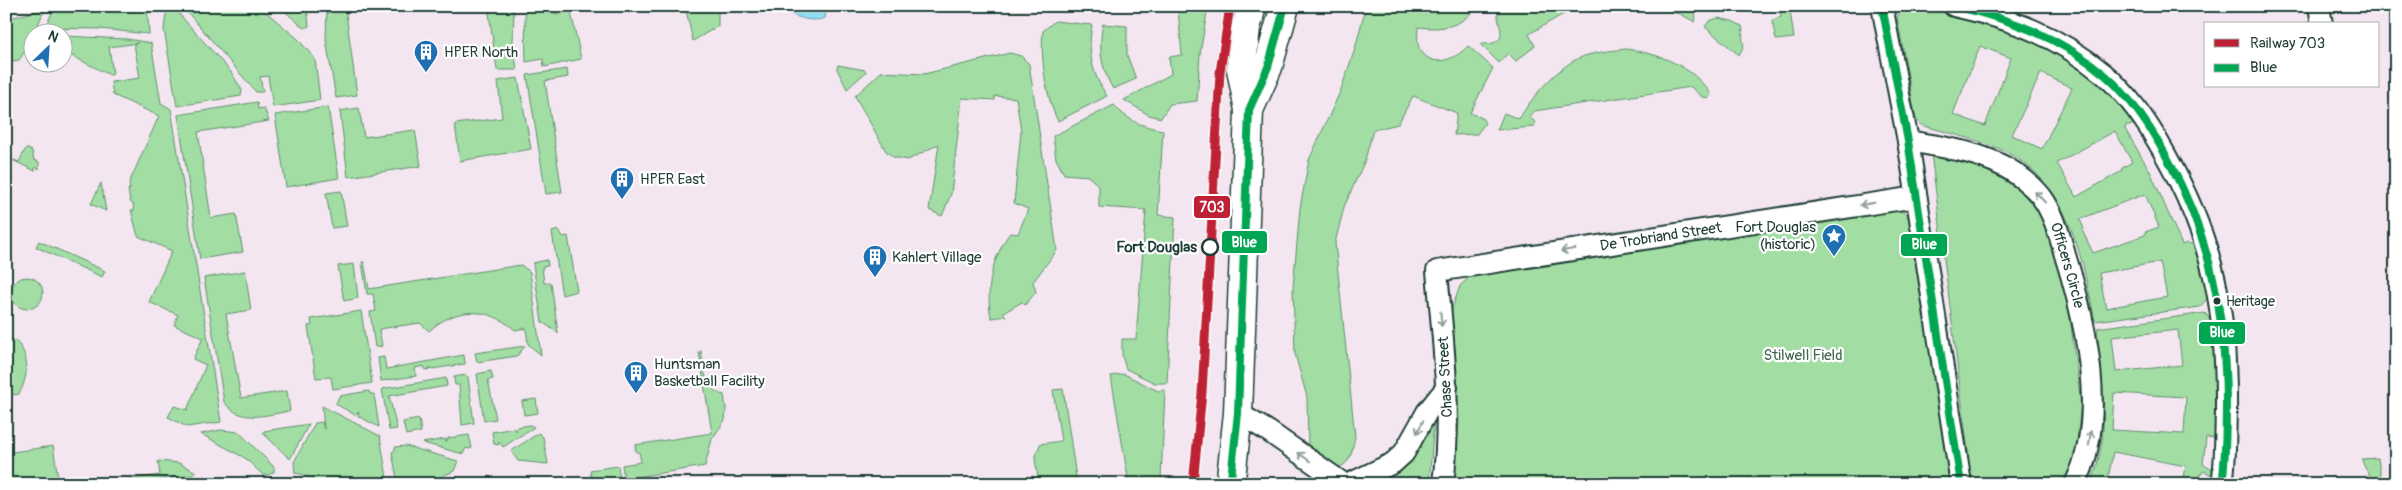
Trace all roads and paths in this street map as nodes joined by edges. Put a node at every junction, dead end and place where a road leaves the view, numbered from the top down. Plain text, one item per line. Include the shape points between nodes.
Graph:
1 (1252, 6) edge
2 (1265, 6) edge
3 (1285, 6) edge
4 (1882, 6) edge
5 (1954, 6) edge
6 (2319, 6) edge
7 (2322, 22) edge
8 (1261, 81) junction
9 (1249, 110) junction
10 (1908, 141) junction
11 (1916, 197) junction
12 (1437, 271) joint
13 (1447, 387) junction
14 (1238, 414) junction
15 (1231, 482) edge
16 (1344, 484) edge
17 (1349, 484) edge
18 (1443, 484) edge
19 (1961, 484) edge
20 (2075, 484) edge
21 (2222, 484) edge

1 - 9 main road via 1241,69
2 - 8 main road via 1260,32
3 - 8 main road
4 - 10 street
5 - 21 street via 2013,21 2071,50 2105,75 2129,100 2159,143 2206,241 2222,308 2226,379
6 - 7 street
8 - 9 main road
9 - 14 main road
10 - 11 street
20 -> 10 street, Officers Circle via 2085,465 2091,430 2092,393 2074,283 2051,213 2044,200 2016,174 1996,163 1963,150
11 -> 12 street, De Trobriand Street
11 - 19 street
12 -> 13 street, Chase Street
13 -> 17 street via 1394,463
13 - 18 street, Chase Street via 1448,426
14 - 15 main road
16 -> 14 street

